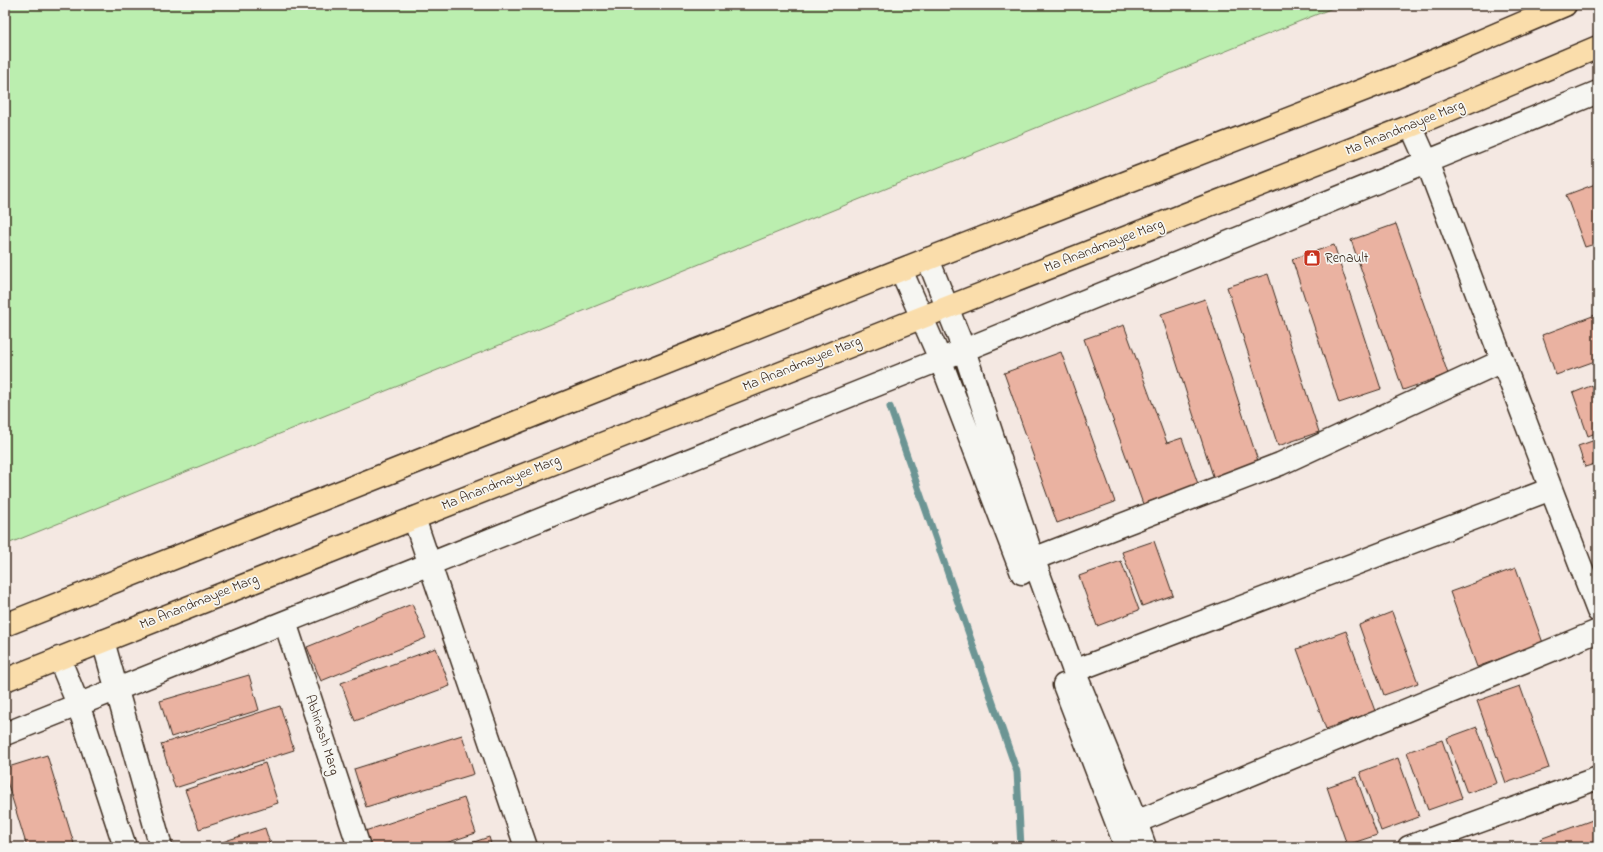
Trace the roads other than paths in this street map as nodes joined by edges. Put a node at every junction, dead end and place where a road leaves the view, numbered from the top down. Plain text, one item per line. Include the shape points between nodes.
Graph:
1 (1565, 5) edge
2 (1598, 47) edge
3 (1598, 92) edge
4 (1411, 126) junction
5 (1427, 162) junction
6 (928, 260) junction
7 (901, 270) junction
8 (947, 307) junction
9 (923, 317) junction
10 (964, 350) junction
11 (940, 359) junction
12 (1502, 361) junction
13 (1551, 489) junction
14 (414, 518) junction
15 (1033, 559) junction
16 (430, 565) junction
17 (1598, 611) edge
18 (285, 622) junction
19 (5, 625) edge
20 (1598, 631) edge
21 (103, 641) junction
22 (60, 658) junction
23 (1074, 671) junction
24 (5, 680) edge
25 (115, 689) junction
26 (78, 704) junction
27 (5, 734) edge
28 (1598, 778) edge
29 (1136, 822) junction
30 (1419, 845) edge
31 (125, 847) edge
32 (161, 847) edge
33 (359, 847) edge
34 (526, 847) edge
35 (1126, 847) edge
36 (1145, 847) edge

1 - 6 main road via 1394,78
2 - 4 main road, Ma Anandmayee Marg
3 - 5 street
4 - 5 street
4 - 8 main road, Ma Anandmayee Marg
5 - 10 street
5 - 12 street
6 - 7 main road
6 - 8 street
7 - 9 street
7 - 19 main road
8 - 9 main road, Ma Anandmayee Marg
8 - 10 street
9 - 11 street
9 - 14 main road, Ma Anandmayee Marg
10 - 11 street
10 - 15 street
11 - 16 street
11 - 35 street
12 - 13 street
12 - 15 street via 1280,464
13 - 17 street
13 - 23 street
14 - 16 street
14 - 21 main road, Ma Anandmayee Marg
15 - 23 street
16 - 18 street
16 - 34 street
18 - 25 street
18 - 33 street, Abhinash Marg
20 - 29 street
21 - 22 main road, Ma Anandmayee Marg
21 - 25 street
22 - 24 main road, Ma Anandmayee Marg
22 - 26 street
23 - 29 street
25 - 26 street
25 - 32 street
26 - 27 street
26 - 31 street
28 - 30 street
29 - 36 street

